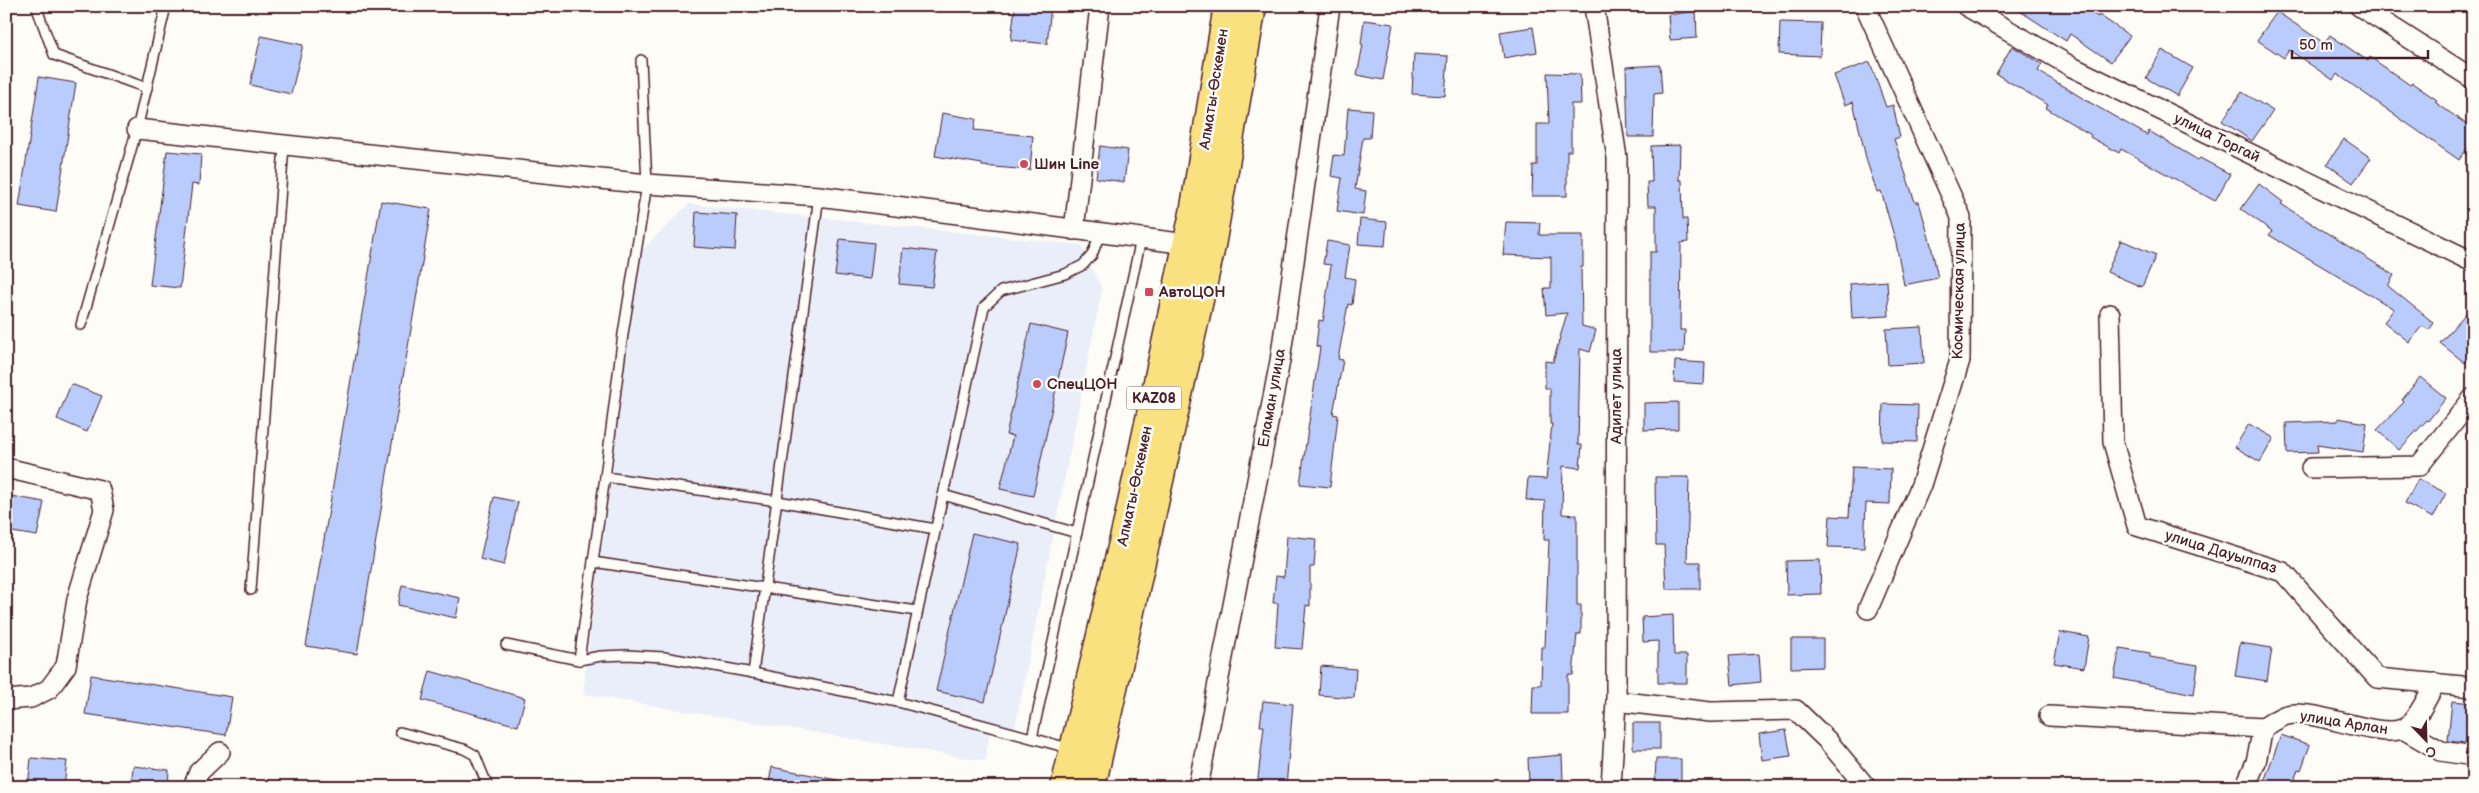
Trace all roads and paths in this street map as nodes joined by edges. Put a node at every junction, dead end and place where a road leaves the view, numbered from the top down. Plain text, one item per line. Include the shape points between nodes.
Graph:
1 (36, 6) edge
2 (166, 6) edge
3 (1100, 6) edge
4 (1228, 6) edge
5 (1252, 6) edge
6 (1330, 6) edge
7 (1594, 6) edge
8 (1865, 6) edge
9 (1966, 6) edge
10 (2371, 9) edge
11 (641, 60) dead end
12 (2473, 79) edge
13 (146, 88) junction
14 (137, 129) junction
15 (284, 146) junction
16 (647, 184) junction
17 (819, 196) junction
18 (1074, 230) junction
19 (1100, 234) junction
20 (1141, 239) junction
21 (1187, 244) junction
22 (2473, 262) edge
23 (2110, 314) dead end
24 (81, 326) dead end
25 (2473, 398) edge
26 (6, 468) edge
27 (2311, 468) dead end
28 (606, 477) junction
29 (943, 495) junction
30 (778, 501) junction
31 (935, 529) junction
32 (1077, 534) junction
33 (592, 562) junction
34 (766, 588) junction
35 (251, 590) dead end
36 (1868, 609) dead end
37 (917, 611) junction
38 (506, 645) dead end
39 (579, 660) junction
40 (753, 673) junction
41 (2435, 683) junction
42 (2473, 687) edge
43 (6, 700) edge
44 (1616, 701) junction
45 (898, 702) junction
46 (2049, 716) dead end
47 (2263, 728) junction
48 (2402, 729) junction
49 (400, 732) dead end
50 (1032, 738) junction
51 (1074, 750) junction
52 (220, 752) dead end
53 (2473, 756) edge
54 (193, 787) edge
55 (488, 787) edge
56 (1065, 787) edge
57 (1091, 787) edge
58 (1198, 787) edge
59 (1611, 787) edge
60 (1866, 787) edge
61 (2246, 787) edge

1 - 13 lane via 54,55
2 - 13 lane
3 - 18 street
4 - 21 main road, Алматы-Өскемен / KAZ08
5 - 57 main road, Алматы-Өскемен / KAZ08 via 1211,246
6 - 58 street, Еламан улица via 1280,361
7 - 44 street, Адилет улица via 1617,158
8 - 36 street, Космическая улица via 1961,217 1960,360 1922,485
9 - 22 street, улица Торгай via 2072,67
10 - 12 street
11 - 16 lane
13 - 14 lane
14 - 15 street
14 - 24 lane
15 - 16 street
15 - 35 lane
16 - 17 street
16 - 28 lane via 623,334
17 - 18 street
17 - 30 lane
18 - 19 street
19 - 20 street
19 - 29 lane via 1092,255 1083,265 1065,274 1001,291 984,307
20 - 21 street
20 - 32 lane
21 - 51 main road, Алматы-Өскемен / KAZ08 via 1128,522
23 - 41 street, улица Дауылпаз via 2113,442 2137,526 2283,572 2377,678
25 - 27 street via 2419,466
26 - 43 street via 100,490 104,510 77,599 66,666 50,689 31,698
28 - 30 lane
28 - 33 lane
29 - 31 lane
29 - 32 lane
30 - 31 lane
30 - 34 lane
31 - 37 lane
32 - 50 lane
33 - 34 lane
33 - 39 lane
34 - 37 lane
34 - 40 lane
37 - 45 lane
38 - 39 lane
39 - 40 lane via 626,655 664,657
40 - 45 lane
41 - 42 street, улица Дауылпаз
41 - 48 street, улица Арлан via 2421,710
44 - 59 street, Адилет улица
44 - 60 street via 1710,712 1796,710 1827,740
45 - 50 lane
46 - 47 street
47 - 48 street, улица Арлан via 2287,715 2304,715 2387,731
47 - 61 street via 2256,762
48 - 53 street via 2441,751
49 - 55 lane via 464,749 475,755
50 - 51 lane
51 - 56 main road, Алматы-Өскемен / KAZ08
52 - 54 street via 199,772

